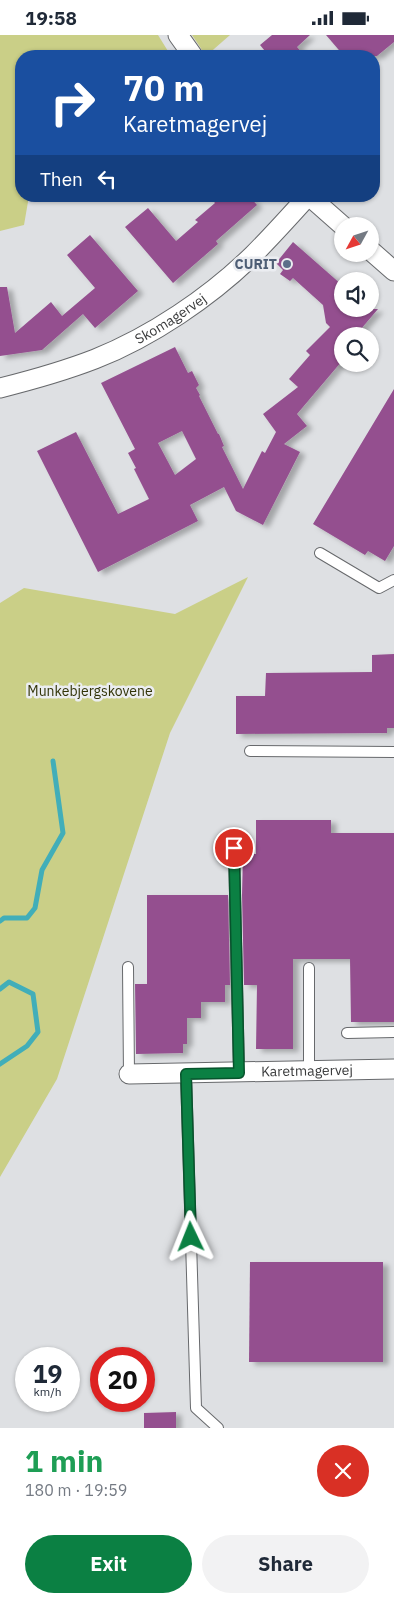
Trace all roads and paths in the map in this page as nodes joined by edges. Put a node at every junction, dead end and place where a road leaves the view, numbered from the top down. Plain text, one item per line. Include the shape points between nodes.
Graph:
1 (178, 35) edge
2 (189, 50) edge
3 (302, 202) edge
4 (315, 202) edge
5 (334, 218) edge
6 (379, 258) edge
7 (394, 271) edge
8 (0, 389) edge
9 (320, 553) dead end
10 (394, 580) edge
11 (250, 751) dead end
12 (394, 752) edge
13 (234, 848) dead end
14 (128, 967) dead end
15 (309, 968) dead end
16 (394, 1032) edge
17 (346, 1033) dead end
18 (394, 1069) edge
19 (309, 1071) junction
20 (239, 1073) junction
21 (128, 1074) joint
22 (186, 1074) junction
23 (218, 1428) edge

1 - 2 street
3 - 8 street, Skomagervej via 246,261 186,310 159,327 97,359
4 - 5 street
6 - 7 street
9 - 10 lane via 379,588
11 - 12 lane
13 - 20 lane
14 - 21 lane
15 - 19 lane
16 - 17 lane
18 - 19 street, Karetmagervej
19 - 20 street, Karetmagervej
20 - 22 street, Karetmagervej
21 - 22 street, Karetmagervej
22 - 23 lane via 196,1408

